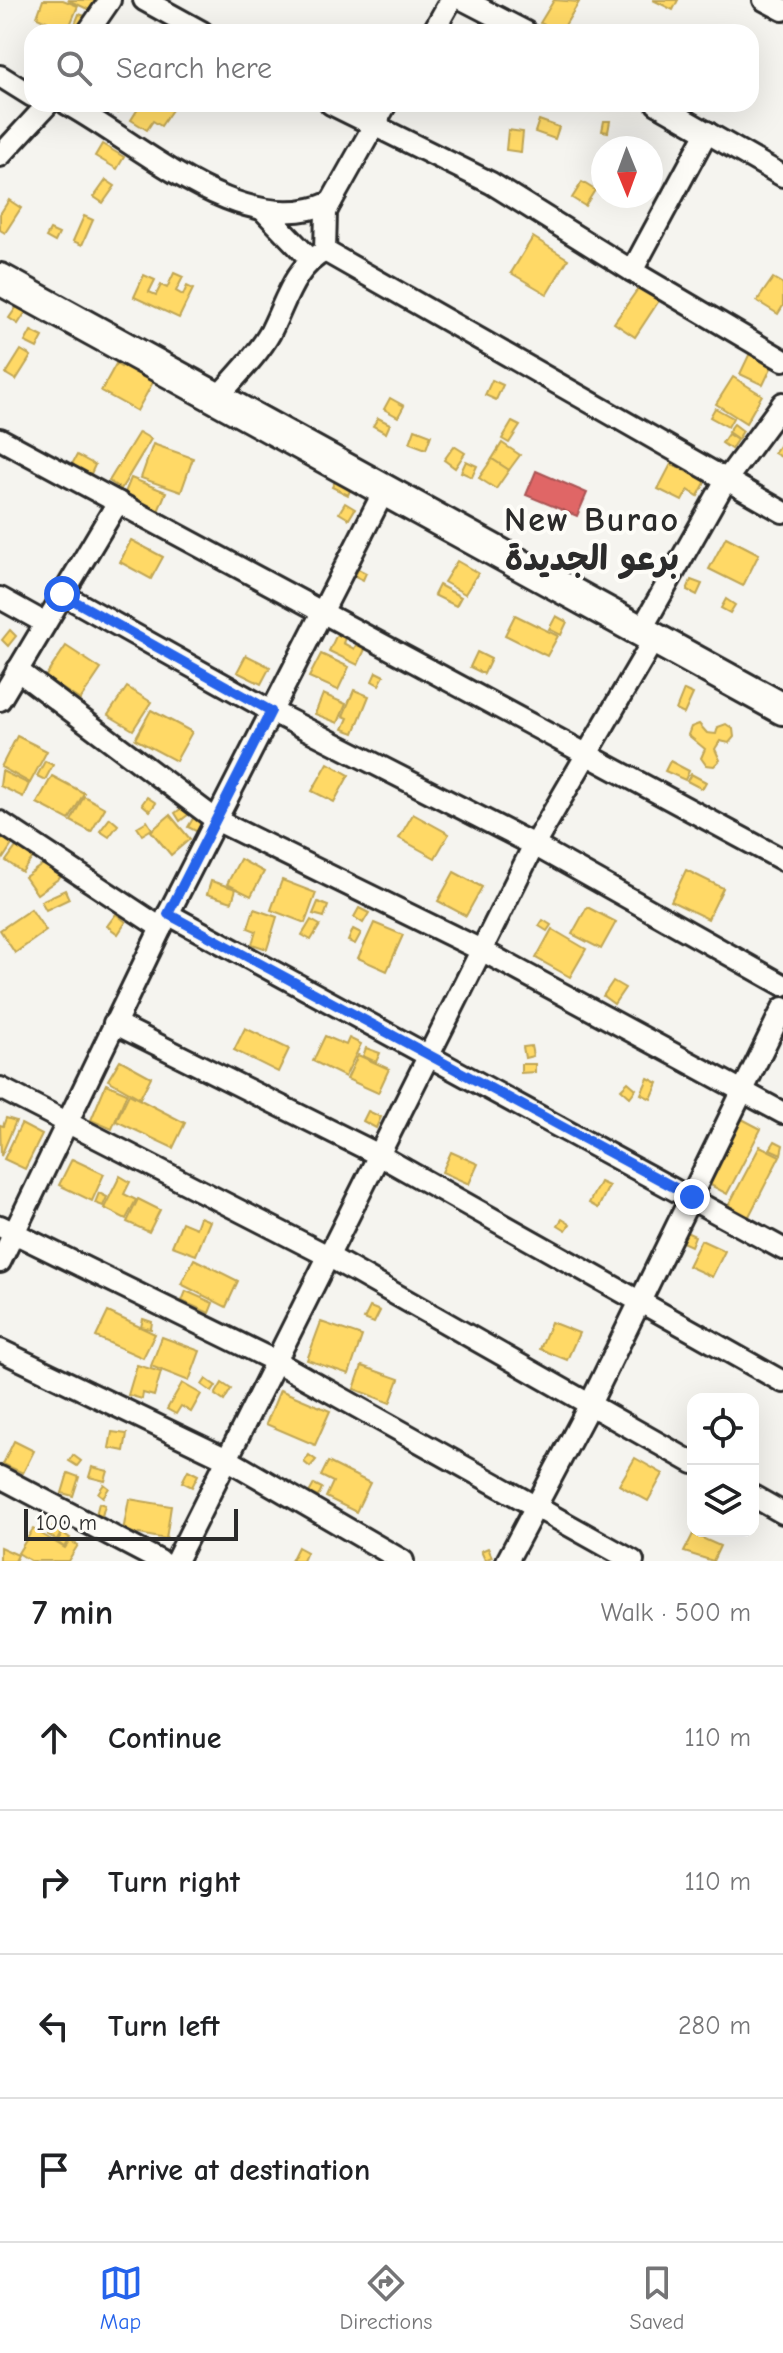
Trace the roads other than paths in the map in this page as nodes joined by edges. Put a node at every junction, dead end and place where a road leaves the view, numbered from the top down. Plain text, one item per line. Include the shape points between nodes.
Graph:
1 (110, 0) edge
2 (144, 0) edge
3 (451, 0) edge
4 (464, 0) edge
5 (94, 24) edge
6 (188, 24) edge
7 (438, 24) edge
8 (510, 24) edge
9 (0, 76) edge
10 (24, 91) edge
11 (40, 112) edge
12 (80, 112) edge
13 (346, 112) edge
14 (381, 112) edge
15 (671, 112) edge
16 (373, 127) junction
17 (707, 132) junction
18 (0, 156) edge
19 (783, 176) edge
20 (331, 202) junction
21 (264, 211) junction
22 (318, 255) junction
23 (632, 271) junction
24 (0, 279) edge
25 (783, 360) edge
26 (218, 397) junction
27 (783, 403) edge
28 (0, 439) edge
29 (726, 480) junction
30 (384, 491) junction
31 (118, 502) junction
32 (783, 512) edge
33 (62, 594) junction
34 (0, 598) edge
35 (321, 612) junction
36 (45, 623) junction
37 (647, 636) junction
38 (17, 670) junction
39 (0, 700) edge
40 (783, 709) edge
41 (271, 711) junction
42 (587, 754) junction
43 (216, 820) junction
44 (0, 822) edge
45 (534, 845) junction
46 (783, 860) edge
47 (165, 921) junction
48 (481, 950) junction
49 (783, 985) edge
50 (783, 1008) edge
51 (114, 1023) junction
52 (428, 1056) junction
53 (0, 1088) edge
54 (743, 1091) junction
55 (783, 1113) edge
56 (67, 1123) junction
57 (379, 1155) junction
58 (692, 1197) junction
59 (8, 1230) edge
60 (783, 1249) edge
61 (328, 1256) junction
62 (0, 1262) edge
63 (641, 1300) junction
64 (0, 1350) edge
65 (275, 1361) junction
66 (783, 1382) edge
67 (589, 1406) junction
68 (227, 1459) junction
69 (687, 1460) edge
70 (0, 1477) edge
71 (759, 1499) edge
72 (535, 1508) junction
73 (783, 1513) edge
74 (160, 1561) edge
75 (176, 1561) edge
76 (403, 1561) edge
77 (507, 1561) edge
78 (633, 1561) edge

1 - 5 street
2 - 6 street
3 - 7 street
4 - 8 street
9 - 10 street
11 - 18 street
12 - 21 street via 206,191
13 - 16 street
14 - 16 street
15 - 17 street
16 - 20 street
16 - 23 street via 491,183
17 - 19 street
17 - 23 street
20 - 21 street via 298,214
20 - 22 street
21 - 22 street
22 - 26 street via 285,295 269,334
22 - 29 street
23 - 25 street
24 - 26 highway
26 - 30 highway
27 - 29 street
28 - 31 street
29 - 32 street
29 - 37 street
30 - 35 street
30 - 37 highway
31 - 33 street
31 - 35 street
33 - 36 street
33 - 41 street
34 - 36 street
35 - 41 street
35 - 42 street
36 - 38 street
37 - 40 highway
37 - 42 street
38 - 39 street
38 - 43 street
41 - 43 street
41 - 45 street
42 - 45 street
42 - 46 street
43 - 47 street
43 - 48 street
44 - 47 street
45 - 48 street
45 - 49 street
47 - 51 street
47 - 52 street
48 - 52 street
48 - 54 street
50 - 54 street
51 - 56 street
51 - 57 street
52 - 57 street
52 - 58 street
53 - 56 street
54 - 55 street
54 - 58 street
56 - 59 street
56 - 61 street
57 - 61 street
57 - 63 street
58 - 60 street
58 - 63 street
59 - 62 street
59 - 65 street
61 - 65 street
61 - 67 street
63 - 66 street
63 - 67 street
64 - 68 street
65 - 68 street
65 - 72 street
67 - 69 street
67 - 72 street
68 - 75 street
68 - 76 street
70 - 74 street
71 - 73 street
72 - 77 street
72 - 78 street

